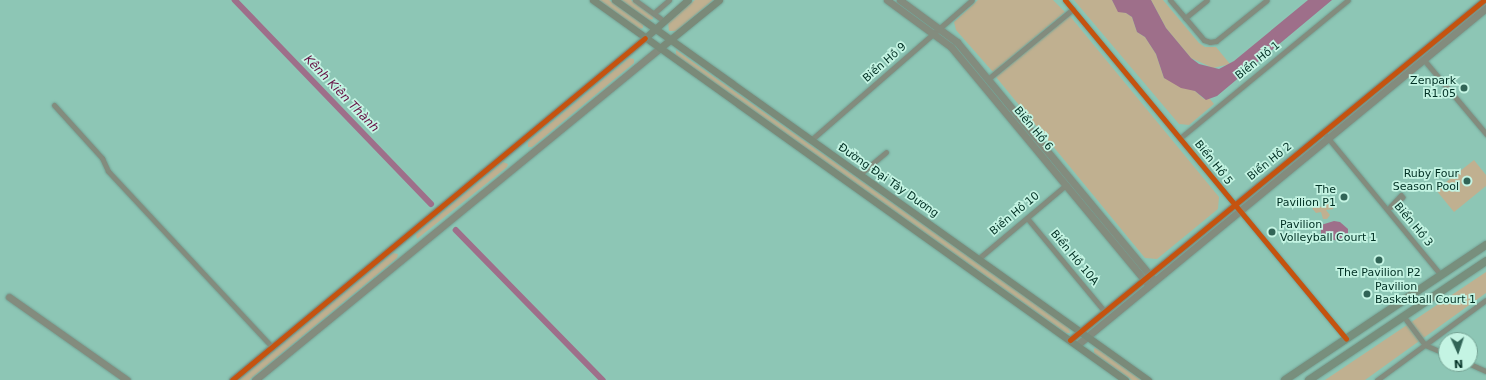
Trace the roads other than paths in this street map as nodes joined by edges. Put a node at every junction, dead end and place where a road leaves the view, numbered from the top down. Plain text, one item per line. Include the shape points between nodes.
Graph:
1 (593, 0) edge
2 (615, 0) edge
3 (635, 0) edge
4 (668, 0) edge
5 (688, 0) edge
6 (719, 0) edge
7 (888, 0) edge
8 (900, 0) edge
9 (972, 0) edge
10 (1065, 0) edge
11 (1170, 0) edge
12 (1207, 0) edge
13 (1267, 0) edge
14 (1348, 0) edge
15 (1484, 0) edge
16 (1486, 8) edge
17 (1073, 9) junction
18 (654, 13) junction
19 (1185, 18) junction
20 (663, 20) junction
21 (654, 28) junction
22 (937, 31) junction
23 (646, 38) junction
24 (670, 40) junction
25 (660, 48) junction
26 (1424, 60) junction
27 (988, 79) junction
28 (54, 105) dead end
29 (1323, 132) junction
30 (1486, 134) edge
31 (1180, 138) junction
32 (1328, 138) junction
33 (811, 140) junction
34 (514, 148) junction
35 (886, 152) dead end
36 (523, 159) junction
37 (860, 174) junction
38 (1066, 185) junction
39 (1235, 204) junction
40 (1240, 211) junction
41 (1027, 218) junction
42 (402, 240) junction
43 (1486, 245) edge
44 (411, 252) junction
45 (978, 259) junction
46 (1486, 261) edge
47 (1441, 275) junction
48 (1147, 277) junction
49 (1152, 283) junction
50 (9, 297) dead end
51 (1486, 300) edge
52 (1105, 312) junction
53 (1404, 317) junction
54 (1080, 332) junction
55 (1087, 337) junction
56 (1346, 339) junction
57 (1070, 340) junction
58 (1077, 345) junction
59 (1424, 345) junction
60 (272, 347) junction
61 (1438, 351) edge
62 (127, 380) edge
63 (232, 380) edge
64 (255, 380) edge
65 (1126, 380) edge
66 (1148, 380) edge
67 (1285, 380) edge
68 (1309, 380) edge
69 (1377, 380) edge

1 - 23 main road
2 - 21 main road, Đường Đại Tây Dương
3 - 18 street
4 - 18 street
5 - 20 main road
6 - 24 main road
7 - 22 street, Biển Hồ 6
8 - 22 street, Biển Hồ 6
9 - 22 street, Biển Hồ 9
10 - 17 street, Biển Hồ 5
11 - 19 street
12 - 19 street
13 - 19 street via 1216,41 1206,41
14 - 31 street, Biển Hồ 1
15 - 29 street, Biển Hồ 2
16 - 26 street, Biển Hồ 2
17 - 27 street
17 - 31 street, Biển Hồ 5
18 - 20 street
20 - 21 main road
21 - 23 main road
21 - 24 main road, Đường Đại Tây Dương
22 - 27 street, Biển Hồ 6 via 957,42
22 - 33 street, Biển Hồ 9
22 - 38 street, Biển Hồ 6
23 - 25 main road
23 - 34 street
24 - 25 main road
24 - 33 main road, Đường Đại Tây Dương
25 - 36 street
25 - 57 main road
26 - 30 street
26 - 32 street, Biển Hồ 2
27 - 48 street, Biển Hồ 6
28 - 60 street via 102,158 108,171
29 - 32 street, Biển Hồ 3
29 - 39 street, Biển Hồ 2
31 - 39 street, Biển Hồ 5
32 - 40 street, Biển Hồ 2
32 - 47 street, Biển Hồ 3
33 - 37 main road, Đường Đại Tây Dương
34 - 36 street
34 - 42 street
35 - 37 street
36 - 44 street
37 - 45 main road, Đường Đại Tây Dương
38 - 41 street, Biển Hồ 10
38 - 48 street, Biển Hồ 6
39 - 40 street, Biển Hồ 5
39 - 48 street, Biển Hồ 2
40 - 49 street, Biển Hồ 2
40 - 56 street, Biển Hồ 5
41 - 45 street, Biển Hồ 10
41 - 52 street, Biển Hồ 10A
42 - 44 street
42 - 60 street
43 - 47 main road
44 - 64 street
45 - 54 main road, Đường Đại Tây Dương
46 - 53 main road
47 - 56 main road
48 - 49 street, Biển Hồ 6
48 - 52 street, Biển Hồ 2
49 - 55 street, Biển Hồ 2
50 - 62 street
51 - 59 street
52 - 54 street, Biển Hồ 2
53 - 59 street
53 - 68 main road
54 - 55 main road, Đường Đại Tây Dương
54 - 57 street, Biển Hồ 2
55 - 58 street, Biển Hồ 2
55 - 66 main road, Đường Đại Tây Dương
56 - 67 main road
57 - 58 main road
58 - 65 main road
59 - 61 street
59 - 69 street
60 - 63 street

